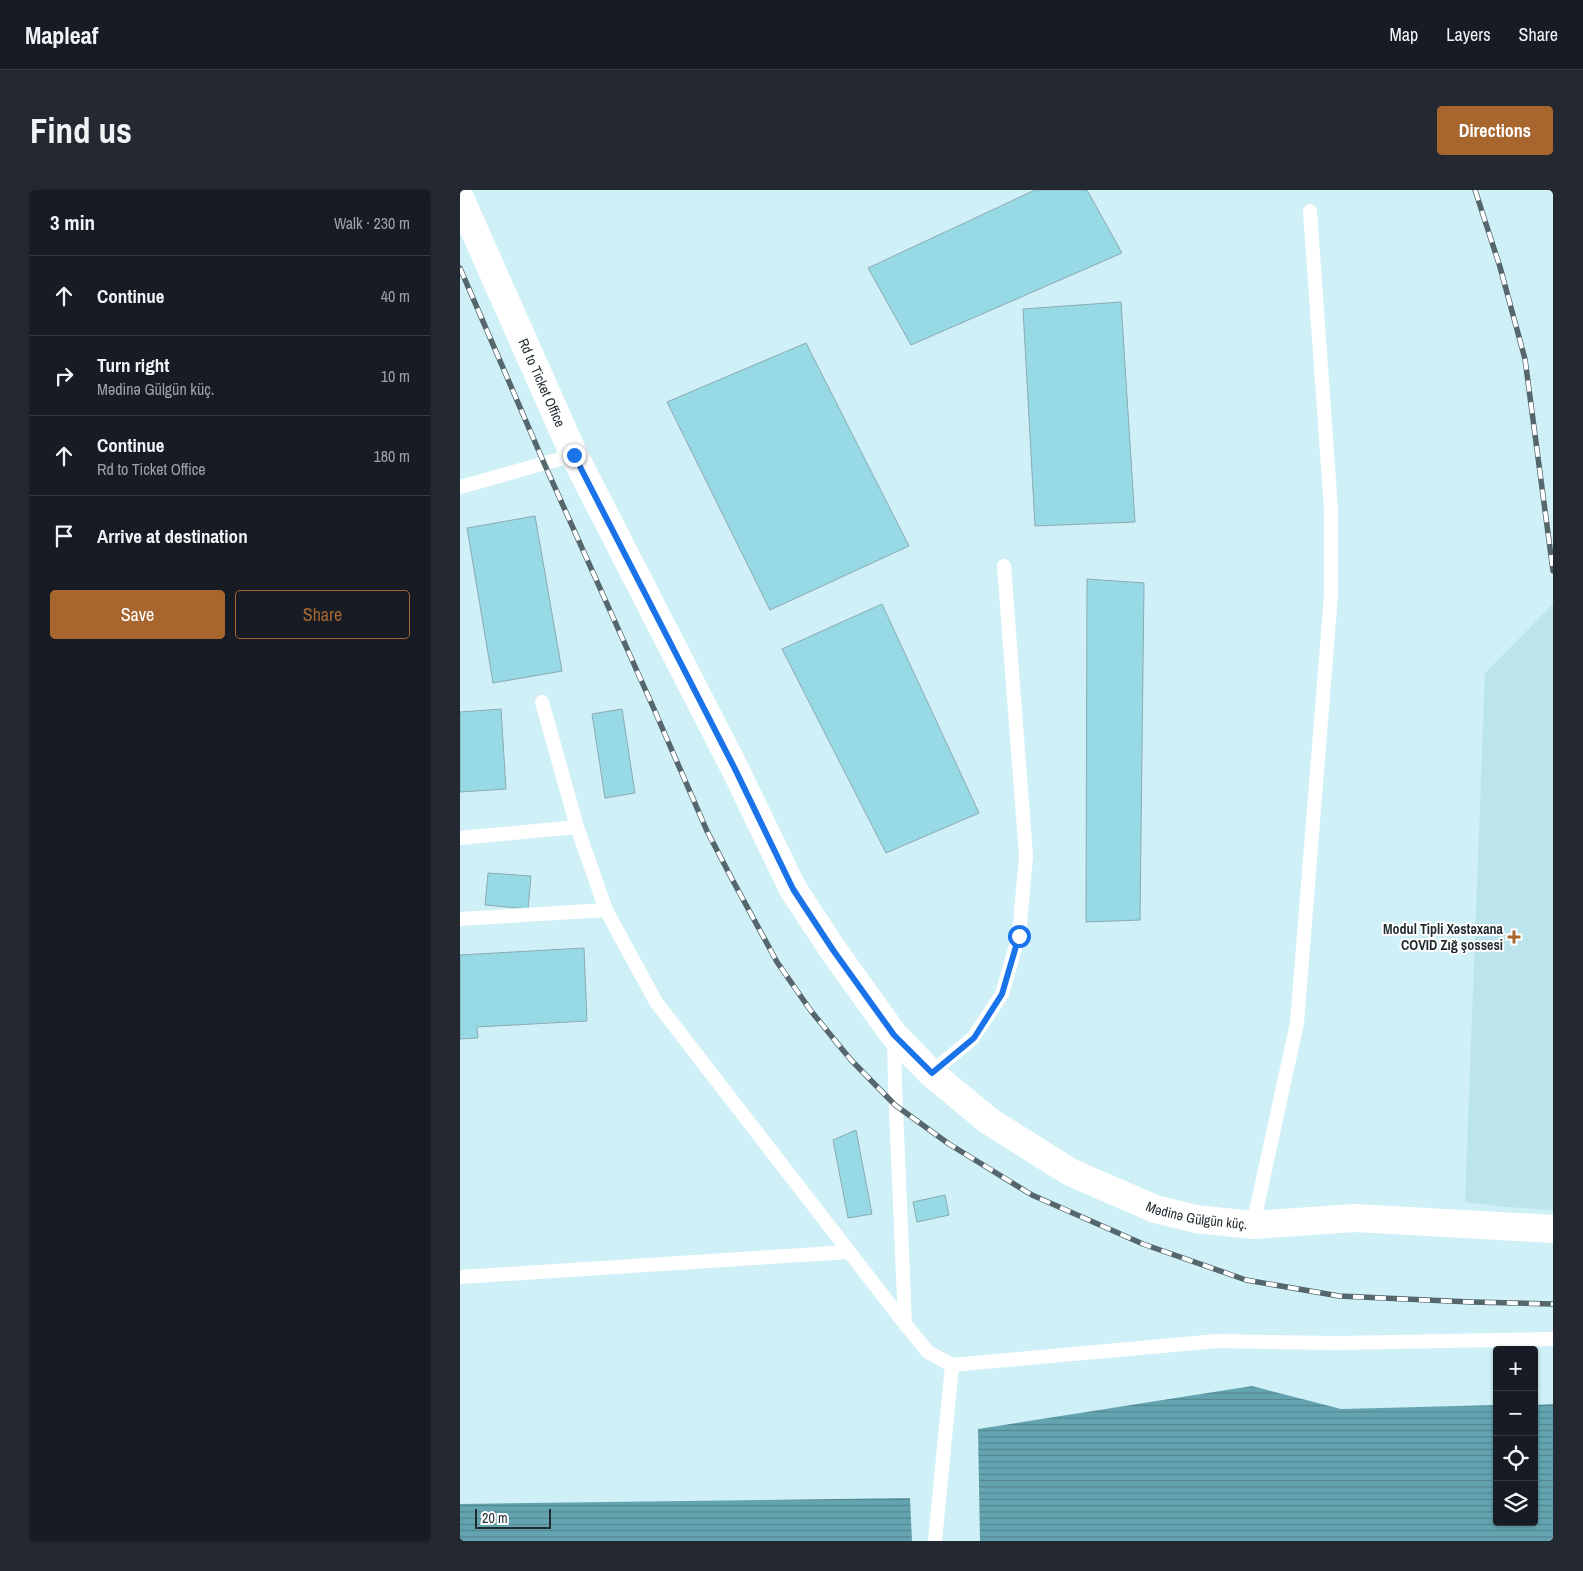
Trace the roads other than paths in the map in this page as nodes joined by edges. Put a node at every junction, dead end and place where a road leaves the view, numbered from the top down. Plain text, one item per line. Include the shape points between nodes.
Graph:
1 (460, 198) edge
2 (1310, 211) dead end
3 (574, 455) junction
4 (460, 487) edge
5 (1004, 566) dead end
6 (542, 702) dead end
7 (577, 828) junction
8 (460, 838) edge
9 (606, 910) junction
10 (460, 919) edge
11 (894, 1035) junction
12 (932, 1073) junction
13 (1253, 1225) junction
14 (1553, 1229) edge
15 (850, 1252) junction
16 (460, 1277) edge
17 (905, 1324) junction
18 (1553, 1339) edge
19 (952, 1365) junction
20 (935, 1541) edge

1 - 3 street, Rd to Ticket Office
2 - 13 lane via 1331,509 1331,595 1297,1023
3 - 4 lane
3 - 11 street, Rd to Ticket Office via 793,889
5 - 12 lane via 1026,856 1019,936 1002,994 974,1038
6 - 7 lane
7 - 8 lane
7 - 9 lane
9 - 10 lane
9 - 15 lane via 656,1002
11 - 12 street, Mədinə Gülgün küç.
11 - 17 lane
12 - 13 street, Mədinə Gülgün küç. via 988,1121 1070,1172 1155,1209 1196,1219
13 - 14 street, Mədinə Gülgün küç. via 1355,1218
15 - 16 lane
15 - 17 lane
17 - 19 lane via 928,1352
18 - 19 lane via 1336,1343 1217,1341
19 - 20 lane

